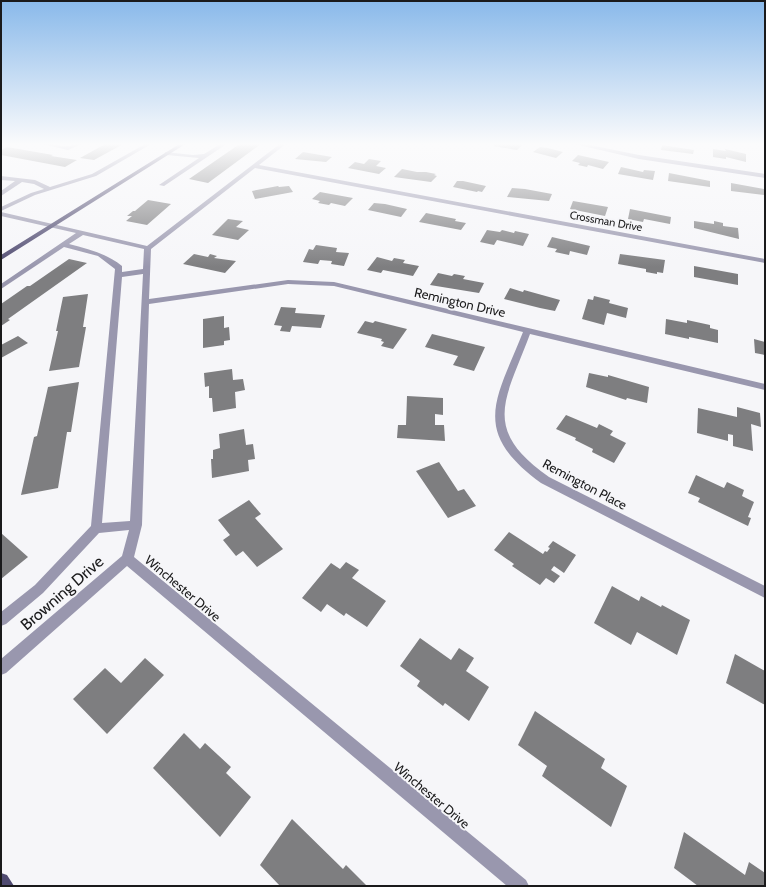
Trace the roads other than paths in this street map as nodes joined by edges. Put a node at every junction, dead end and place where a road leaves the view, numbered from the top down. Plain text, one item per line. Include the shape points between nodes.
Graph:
1 (15, 184) edge
2 (39, 184) edge
3 (66, 184) edge
4 (117, 184) edge
5 (230, 184) edge
6 (353, 184) edge
7 (48, 189) junction
8 (1, 194) edge
9 (1, 209) edge
10 (1, 214) edge
11 (50, 226) junction
12 (81, 233) junction
13 (63, 245) junction
14 (148, 248) junction
15 (1, 258) edge
16 (765, 261) edge
17 (147, 271) junction
18 (119, 275) junction
19 (1, 287) edge
20 (146, 302) junction
21 (527, 331) junction
22 (765, 387) edge
23 (136, 525) junction
24 (96, 528) junction
25 (127, 558) junction
26 (765, 592) edge
27 (1, 620) edge
28 (1, 668) edge
29 (1, 881) edge
30 (4, 886) edge
31 (520, 886) edge

1 - 8 street
2 - 7 street
3 - 7 street
4 - 11 main road
5 - 14 street
6 - 16 street, Crossman Drive
7 - 9 street
10 - 11 street
11 - 12 street
11 - 15 main road
12 - 13 street
12 - 14 street
13 - 18 street via 102,255 119,268
13 - 19 street
14 - 17 street, Winchester Drive
17 - 18 street
17 - 20 street, Winchester Drive
18 - 24 street
20 - 21 street, Remington Drive via 288,282 334,284
20 - 23 street, Winchester Drive
21 - 22 street, Remington Drive
21 - 26 street, Remington Place via 498,411 503,434 513,453 544,480
23 - 24 street
23 - 25 street, Winchester Drive
24 - 27 street via 39,589
25 - 28 street, Browning Drive
25 - 31 street, Winchester Drive
29 - 30 main road

